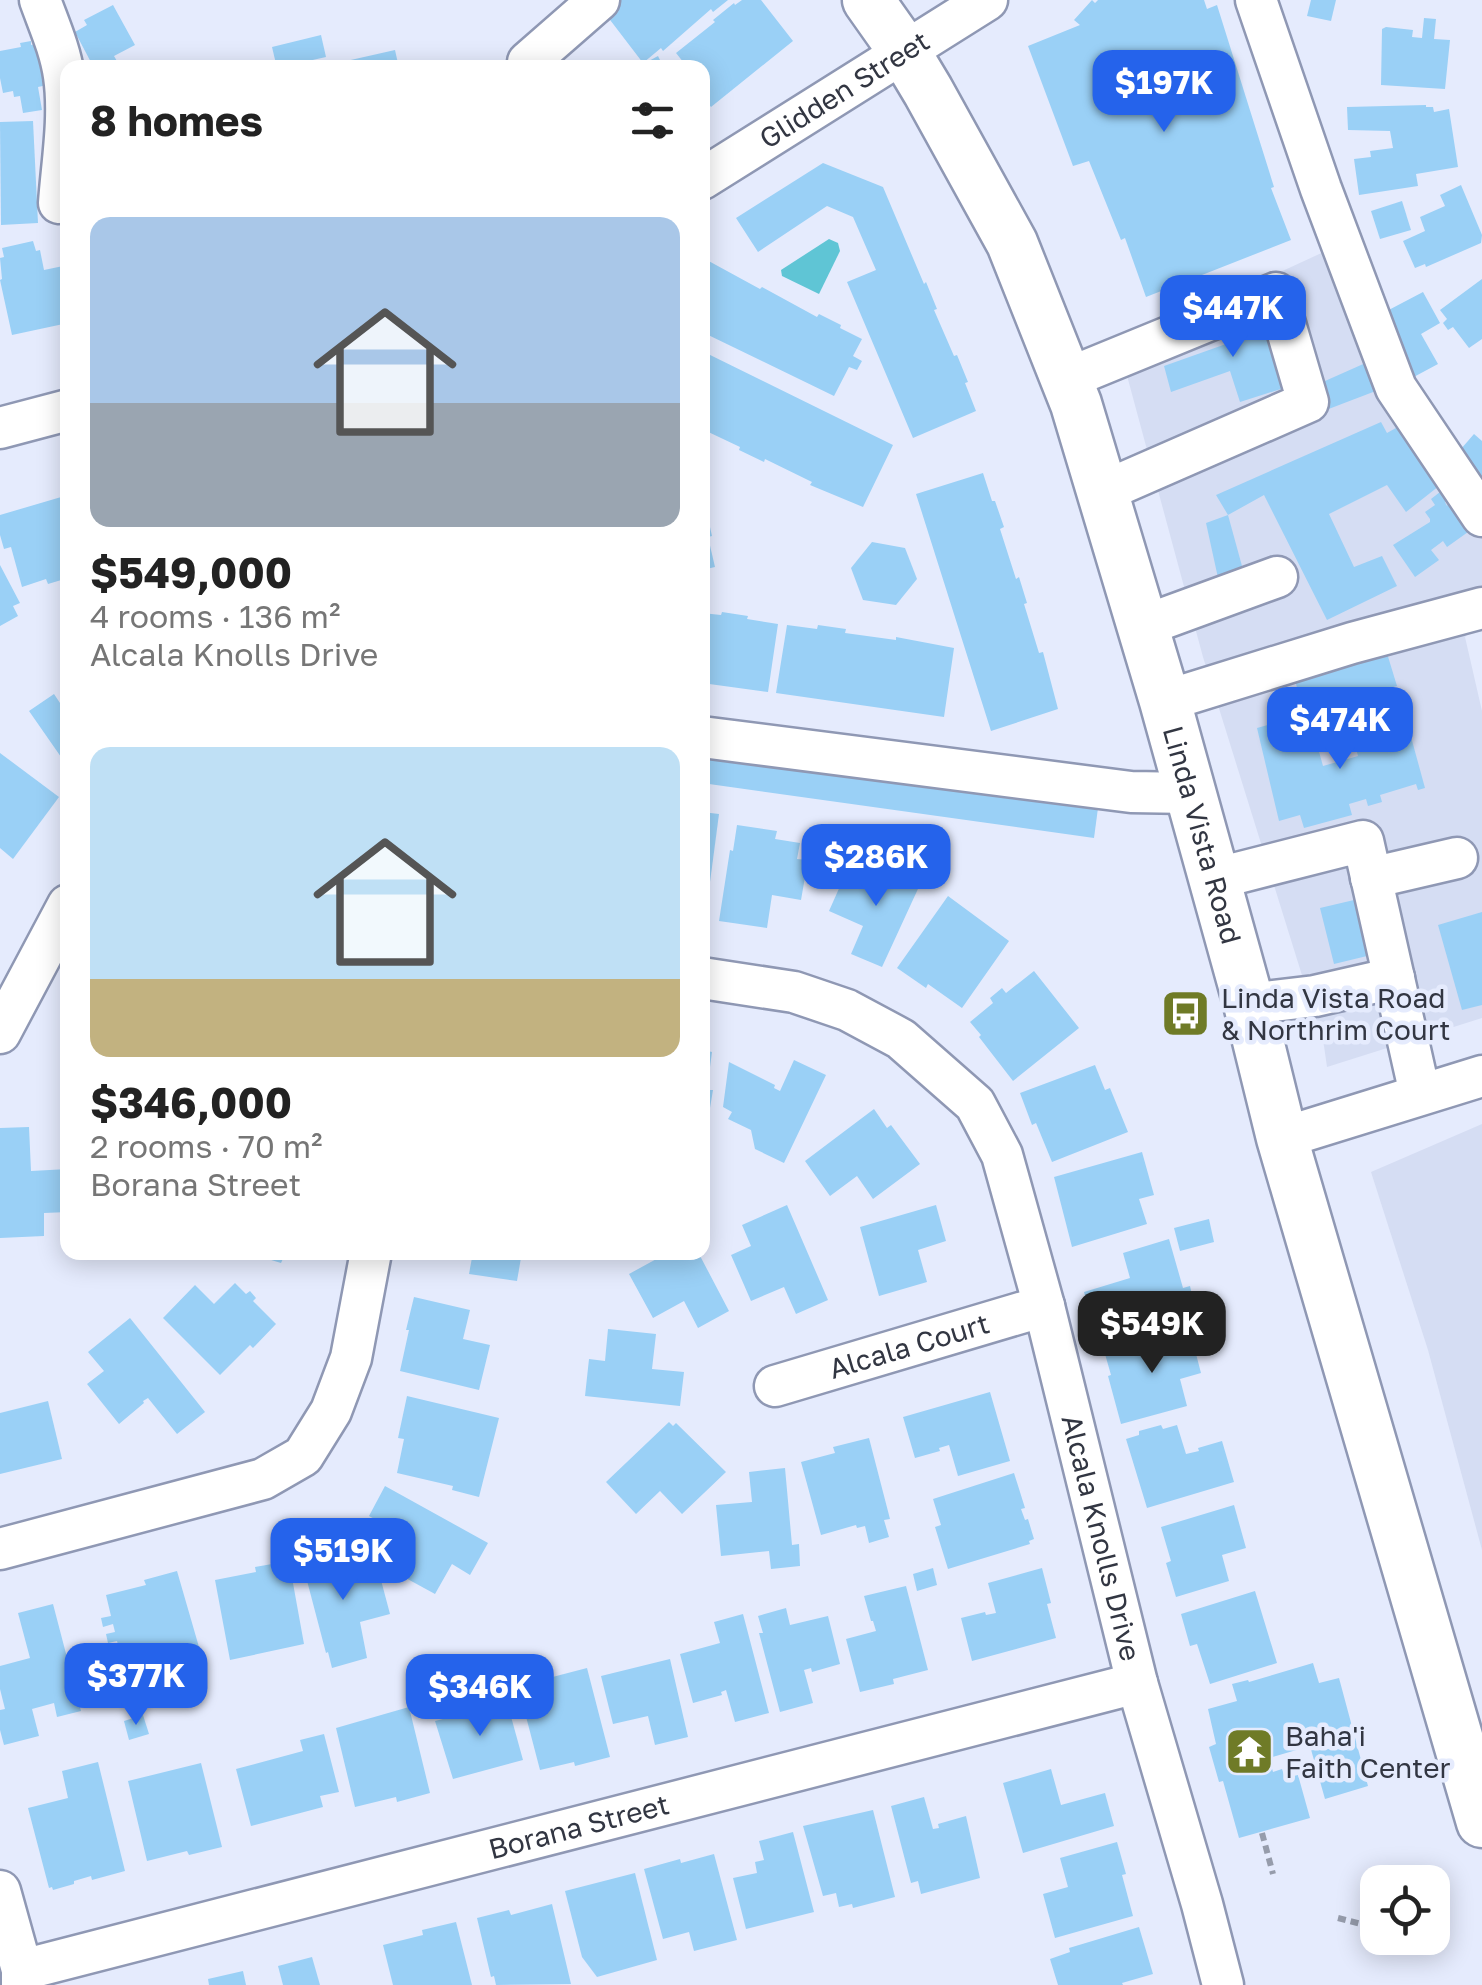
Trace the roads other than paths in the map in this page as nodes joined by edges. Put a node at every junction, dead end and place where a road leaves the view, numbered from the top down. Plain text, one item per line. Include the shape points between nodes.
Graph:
1 (40, 0) edge
2 (599, 0) edge
3 (868, 0) edge
4 (987, 0) edge
5 (1256, 0) edge
6 (904, 51) junction
7 (530, 60) edge
8 (60, 61) edge
9 (710, 173) edge
10 (60, 188) edge
11 (59, 203) dead end
12 (1066, 379) junction
13 (60, 412) edge
14 (0, 428) edge
15 (1102, 492) junction
16 (1482, 516) edge
17 (1277, 577) dead end
18 (1482, 608) edge
19 (1142, 626) junction
20 (1165, 701) junction
21 (710, 738) edge
22 (1190, 793) junction
23 (1458, 858) dead end
24 (1371, 878) junction
25 (1214, 879) junction
26 (60, 921) edge
27 (1394, 978) junction
28 (710, 979) edge
29 (1249, 1004) junction
30 (0, 1033) edge
31 (1482, 1076) edge
32 (1420, 1094) junction
33 (1282, 1138) junction
34 (369, 1260) edge
35 (1044, 1306) junction
36 (775, 1386) dead end
37 (0, 1548) edge
38 (1136, 1683) junction
39 (1482, 1822) edge
40 (0, 1891) edge
41 (22, 1978) edge
42 (1224, 1985) edge

1 - 8 street
2 - 7 street
3 - 6 main road, Linda Vista Road
4 - 6 street, Glidden Street
5 - 16 street via 1396,388
6 - 9 street, Glidden Street
6 - 12 main road, Linda Vista Road via 1012,243
10 - 11 street
12 - 15 main road, Linda Vista Road
12 - 15 street via 1276,293 1308,402
13 - 14 street
15 - 19 main road, Linda Vista Road
17 - 19 street
18 - 20 street
19 - 20 main road, Linda Vista Road
20 - 22 main road, Linda Vista Road
21 - 22 street via 1132,792
22 - 25 main road, Linda Vista Road
23 - 24 street
24 - 25 street via 1363,842
24 - 27 street
25 - 29 main road, Linda Vista Road
26 - 30 street
27 - 29 street
27 - 32 street
28 - 35 street, Alcala Knolls Drive via 794,992 848,1010 900,1038 975,1104 1002,1155
29 - 33 main road, Linda Vista Road
31 - 32 street
32 - 33 street
33 - 39 main road, Linda Vista Road
34 - 37 street via 351,1358 331,1411 303,1456 262,1479
35 - 36 street, Alcala Court
35 - 38 street, Alcala Knolls Drive
38 - 41 street, Borana Street
38 - 42 street, Alcala Knolls Drive
40 - 41 street

